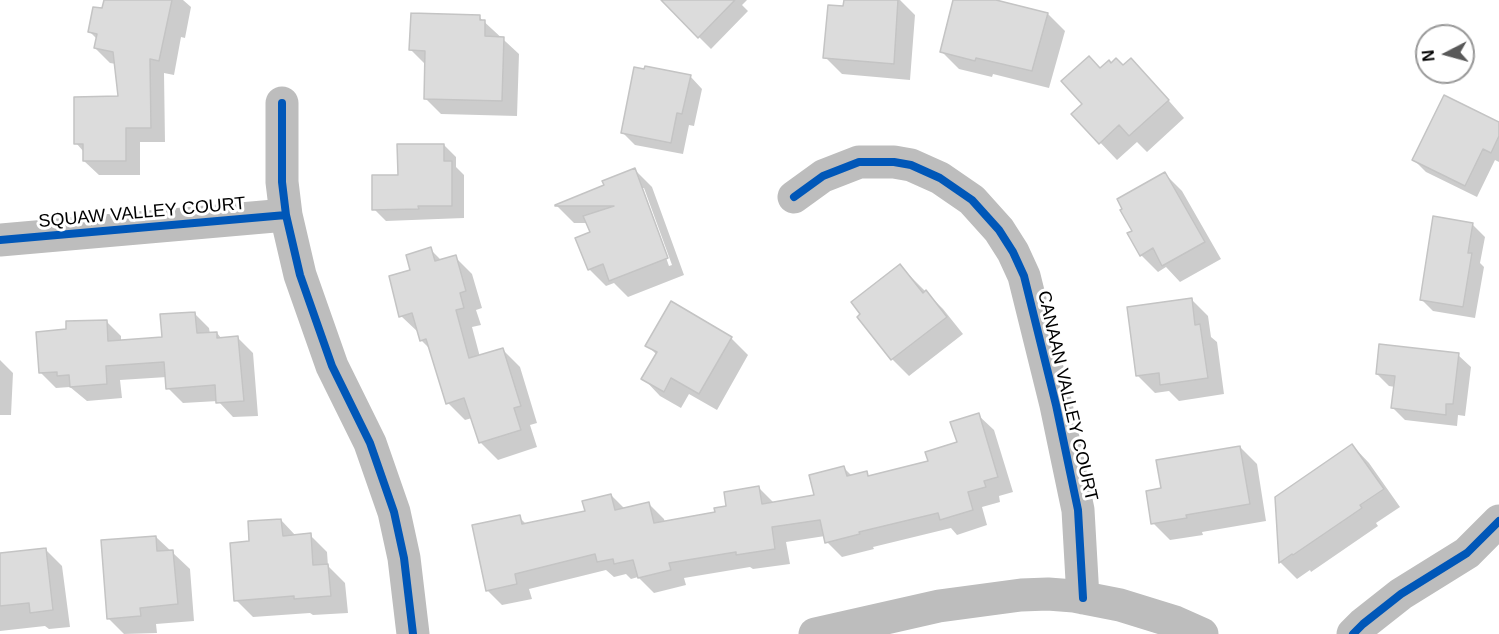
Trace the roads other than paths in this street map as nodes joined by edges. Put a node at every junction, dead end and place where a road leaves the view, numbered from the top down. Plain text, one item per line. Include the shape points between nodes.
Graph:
1 (282, 103) dead end
2 (794, 197) dead end
3 (286, 216) junction
4 (0, 240) edge
5 (1499, 521) edge
6 (1083, 598) junction
7 (413, 634) edge
8 (815, 634) edge
9 (1202, 634) edge
10 (1353, 634) edge

1 - 3 street
2 - 6 street, CANAAN VALLEY COURT via 823,176 859,162 894,162 940,178 972,200 999,231 1024,276 1056,405 1078,510
3 - 4 street, SQUAW VALLEY COURT
3 - 7 street via 300,275 332,366 370,442 394,512 405,558
5 - 10 street via 1467,553 1401,594
6 - 8 street via 1021,595 939,606
6 - 9 street via 1131,608

